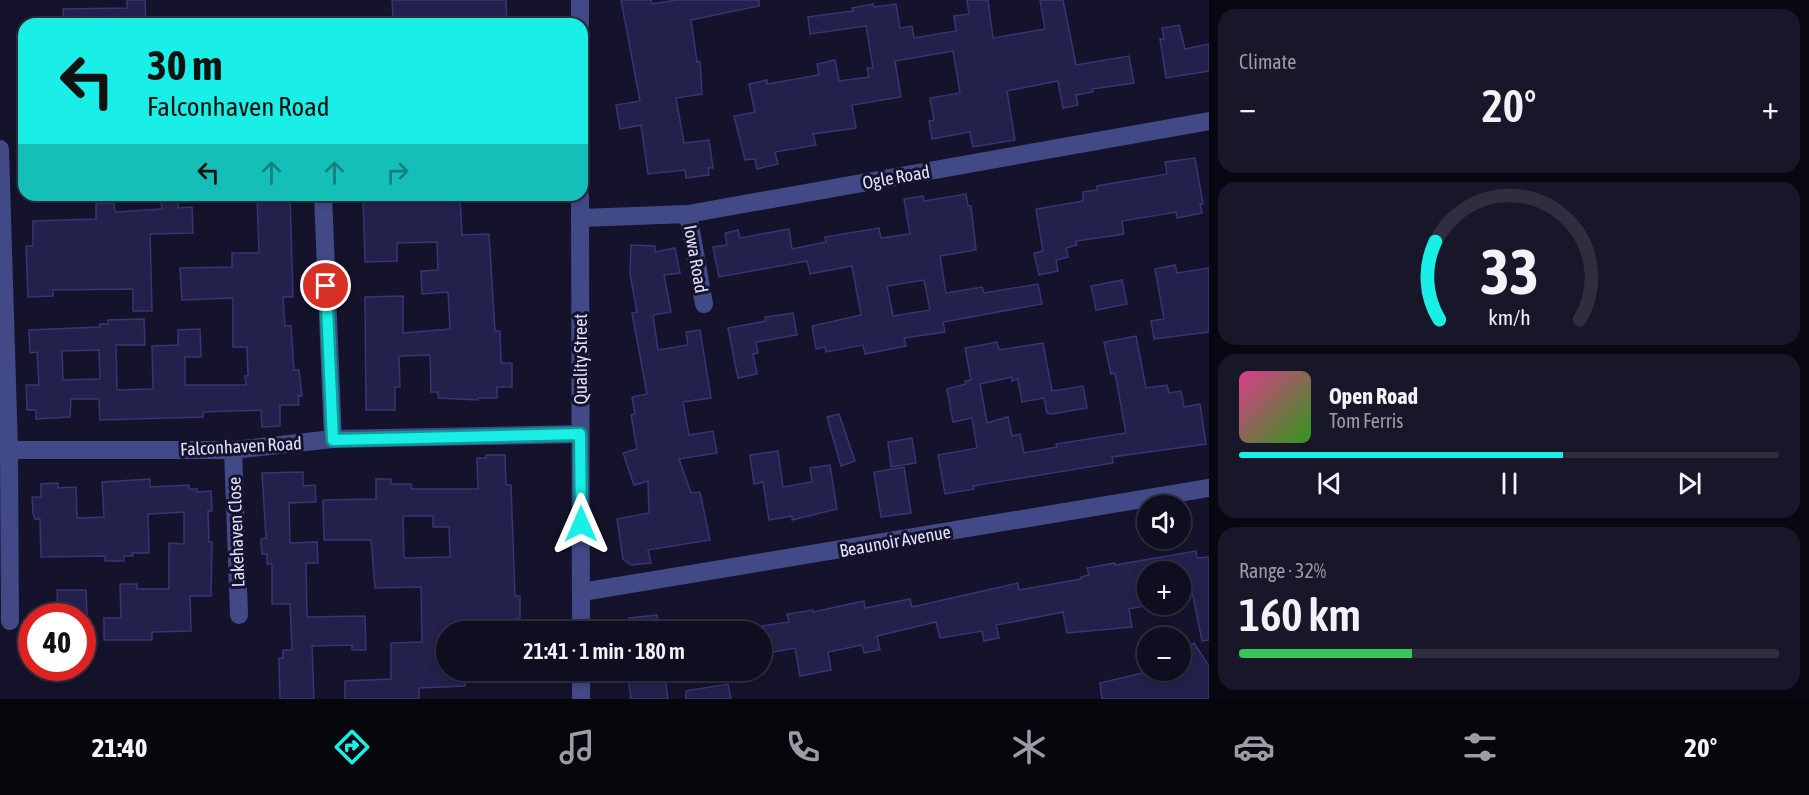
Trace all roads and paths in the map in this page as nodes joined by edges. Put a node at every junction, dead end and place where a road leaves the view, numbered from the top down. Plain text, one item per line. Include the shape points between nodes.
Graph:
1 (580, 0) edge
2 (580, 18) edge
3 (1209, 121) edge
4 (0, 149) edge
5 (323, 201) edge
6 (580, 201) edge
7 (688, 214) junction
8 (580, 218) junction
9 (704, 304) dead end
10 (580, 434) junction
11 (333, 440) junction
12 (9, 450) junction
13 (233, 450) junction
14 (1209, 488) edge
15 (582, 592) junction
16 (239, 615) dead end
17 (10, 621) dead end
18 (581, 621) edge
19 (581, 681) edge
20 (581, 699) edge

1 - 2 street
3 - 7 street, Ogle Road
4 - 12 street
5 - 11 street
6 - 8 street, Quality Street
7 - 8 street, Ogle Road
7 - 9 street, Iowa Road
8 - 10 street, Quality Street
10 - 11 street, Falconhaven Road
10 - 15 street, Quality Street
11 - 13 street, Falconhaven Road
12 - 13 street, Falconhaven Road
12 - 17 street
13 - 16 street, Lakehaven Close
14 - 15 street, Beaunoir Avenue
15 - 18 street, Quality Street
19 - 20 street

